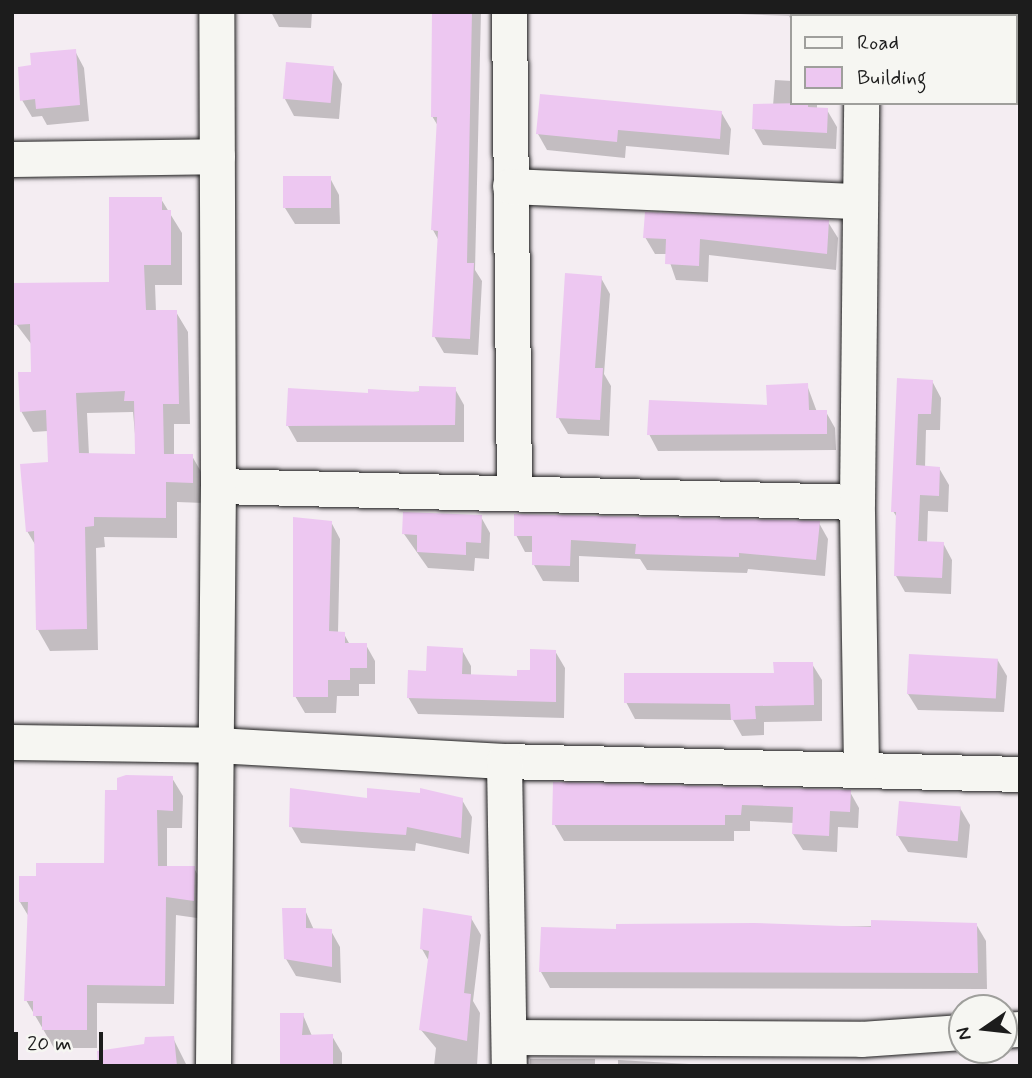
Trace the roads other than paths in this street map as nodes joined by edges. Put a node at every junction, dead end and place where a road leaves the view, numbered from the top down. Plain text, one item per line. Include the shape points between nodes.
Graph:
1 (216, 12) edge
2 (509, 12) edge
3 (862, 105) edge
4 (217, 156) junction
5 (12, 159) edge
6 (510, 186) junction
7 (859, 201) junction
8 (218, 486) junction
9 (514, 493) junction
10 (857, 502) junction
11 (12, 742) edge
12 (216, 745) junction
13 (504, 761) junction
14 (861, 767) junction
15 (1020, 774) edge
16 (948, 1035) edge
17 (509, 1051) edge
18 (860, 1052) edge
19 (213, 1066) edge

1 - 4 street
2 - 6 street
3 - 7 street
4 - 5 street
4 - 8 street
6 - 7 street
6 - 9 street
7 - 10 street
8 - 9 street
8 - 12 street
9 - 10 street
10 - 14 street
11 - 12 street
12 - 13 street
12 - 19 street
13 - 14 street
13 - 17 street
14 - 15 street
16 - 18 street
17 - 18 street

